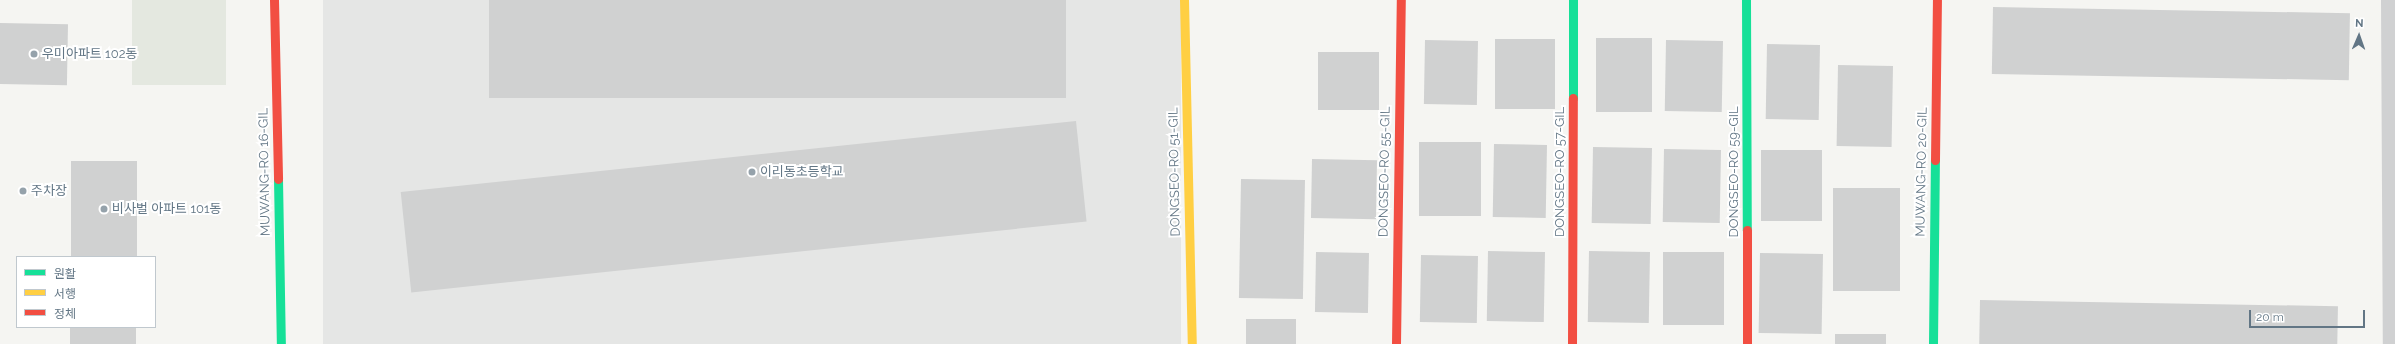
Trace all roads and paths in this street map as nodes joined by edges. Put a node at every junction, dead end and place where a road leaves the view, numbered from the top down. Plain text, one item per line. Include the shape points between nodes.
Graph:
1 (274, 0) edge
2 (1184, 0) edge
3 (1401, 0) edge
4 (1573, 0) edge
5 (1746, 0) edge
6 (1936, 0) edge
7 (2392, 0) edge
8 (281, 344) edge
9 (1192, 344) edge
10 (1396, 344) edge
11 (1572, 344) edge
12 (1747, 344) edge
13 (1933, 344) edge
14 (2394, 344) edge

1 - 8 street, MUWANG-RO 16-GIL
2 - 9 street, DONGSEO-RO 51-GIL
3 - 10 street, DONGSEO-RO 55-GIL
4 - 11 street, DONGSEO-RO 57-GIL
5 - 12 street, DONGSEO-RO 59-GIL
6 - 13 street, MUWANG-RO 20-GIL
7 - 14 lane

